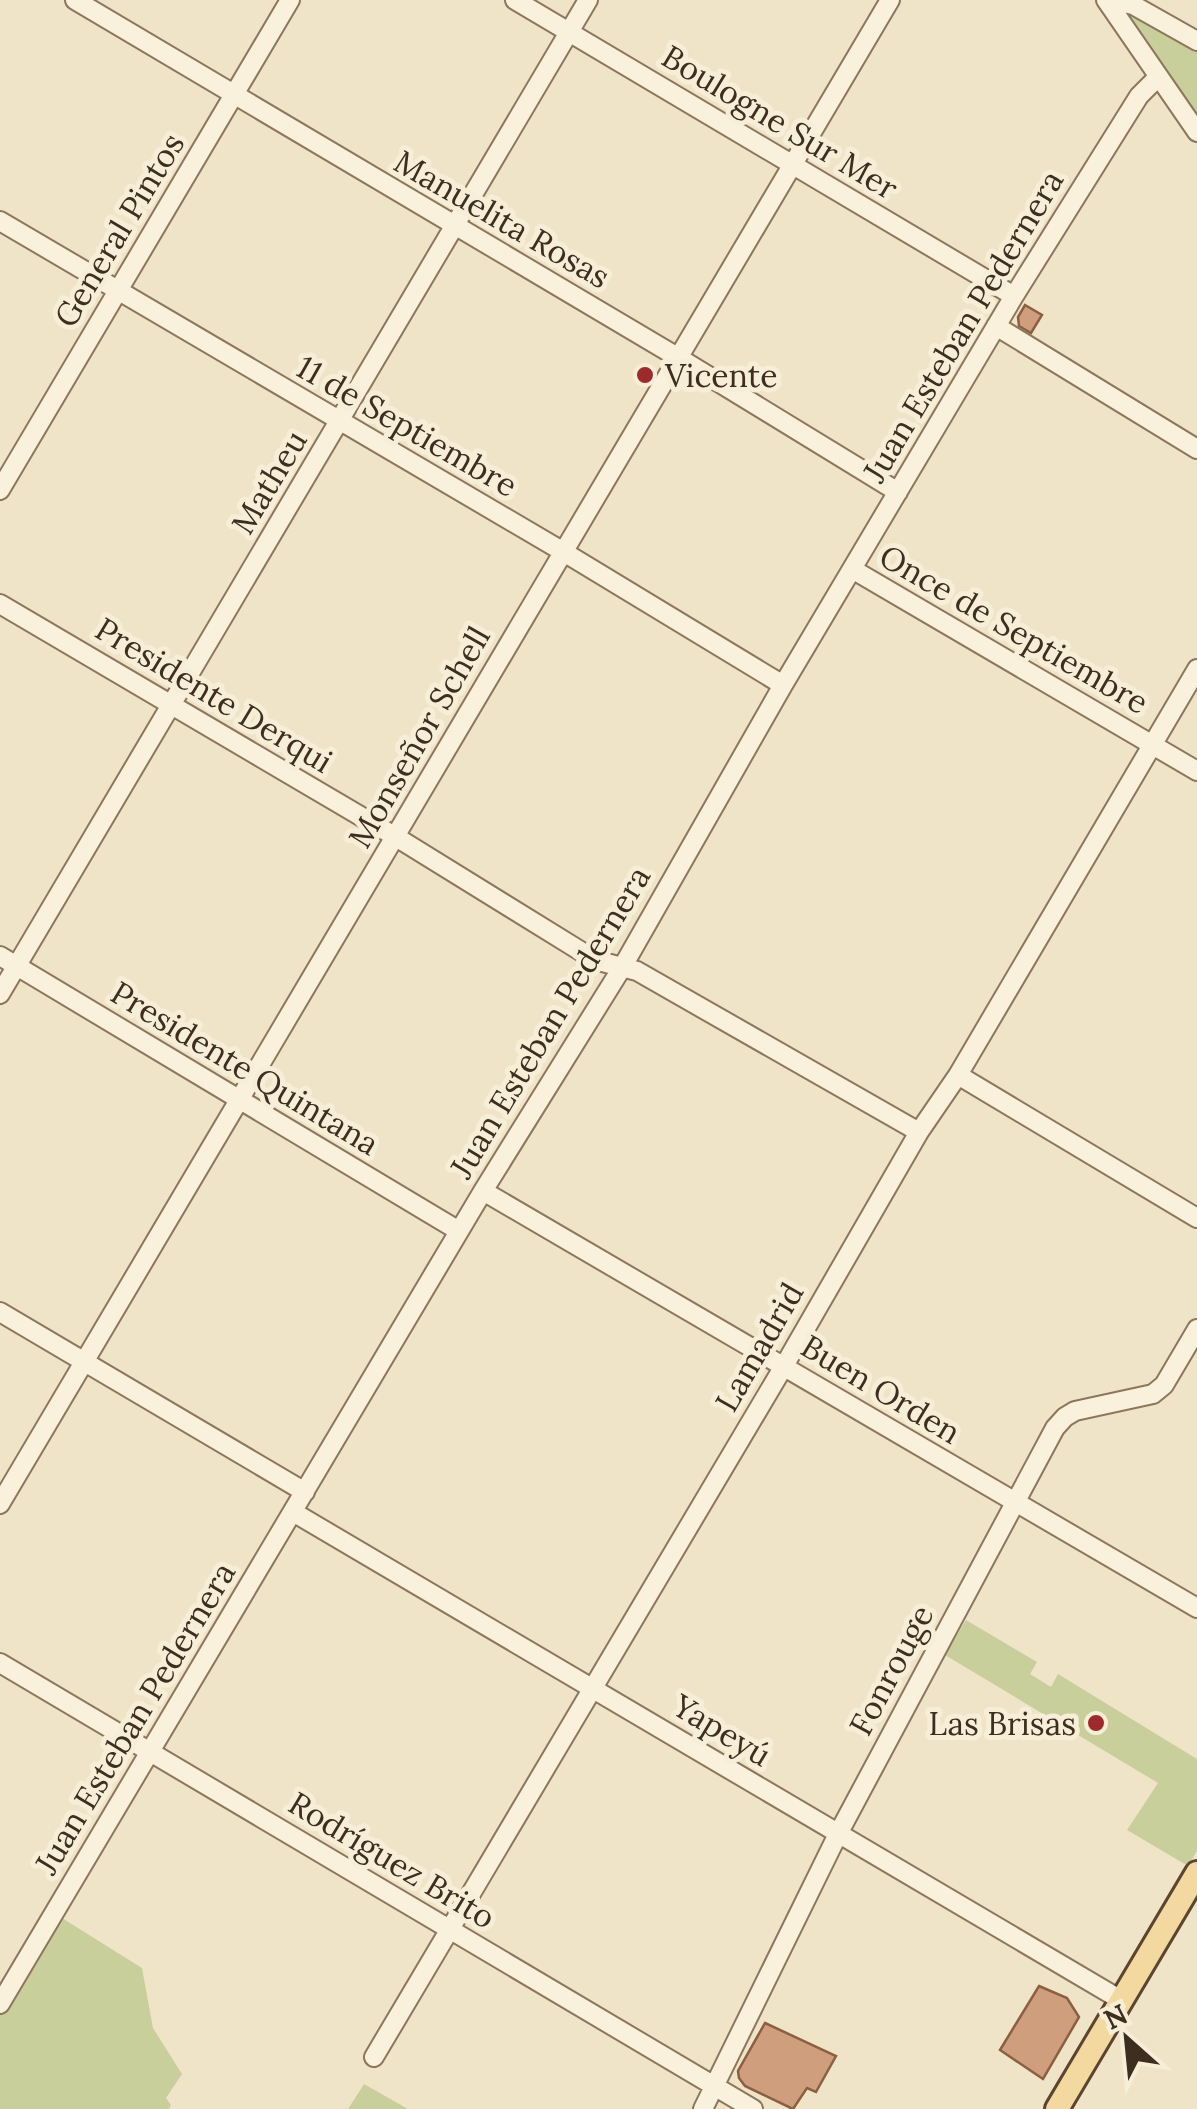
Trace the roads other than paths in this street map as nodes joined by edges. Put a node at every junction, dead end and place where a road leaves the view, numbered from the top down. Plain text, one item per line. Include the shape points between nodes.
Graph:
1 (75, 0) edge
2 (290, 0) edge
3 (516, 0) edge
4 (588, 0) edge
5 (890, 0) edge
6 (1108, 0) edge
7 (569, 32) junction
8 (1197, 41) edge
9 (1158, 76) junction
10 (234, 95) junction
11 (1197, 132) edge
12 (793, 163) junction
13 (0, 221) edge
14 (454, 227) junction
15 (118, 290) junction
16 (1014, 296) junction
17 (996, 326) junction
18 (679, 358) junction
19 (340, 421) junction
20 (1197, 448) edge
21 (0, 490) edge
22 (898, 492) junction
23 (562, 551) junction
24 (852, 569) junction
25 (0, 604) edge
26 (1197, 669) edge
27 (782, 685) junction
28 (172, 705) junction
29 (1152, 744) junction
30 (1197, 770) edge
31 (396, 837) junction
32 (8, 961) edge
33 (622, 966) junction
34 (0, 994) edge
35 (958, 1075) junction
36 (239, 1098) junction
37 (919, 1132) junction
38 (483, 1191) junction
39 (1197, 1218) edge
40 (459, 1231) junction
41 (0, 1312) edge
42 (1197, 1329) edge
43 (85, 1362) junction
44 (784, 1366) junction
45 (305, 1492) junction
46 (0, 1504) edge
47 (1014, 1504) junction
48 (293, 1512) junction
49 (1197, 1608) edge
50 (0, 1663) edge
51 (591, 1687) junction
52 (150, 1751) junction
53 (838, 1834) junction
54 (1197, 1875) edge
55 (451, 1931) junction
56 (3, 1991) edge
57 (1121, 2000) junction
58 (374, 2057) dead end
59 (717, 2087) junction
60 (703, 2109) edge
61 (753, 2109) edge
62 (1058, 2109) edge

1 - 10 street, Manuelita Rosas
2 - 10 street, General Pintos
3 - 7 street, Boulogne Sur Mer
4 - 7 street, Matheu
5 - 12 street, Monseñor Schell
6 - 8 street via 1133,5
6 - 9 street
7 - 12 street, Boulogne Sur Mer
7 - 14 street, Matheu
9 - 11 street
9 - 16 street, Juan Esteban Pedernera
10 - 14 street, Manuelita Rosas
10 - 15 street, General Pintos
12 - 16 street, Boulogne Sur Mer
12 - 18 street, Monseñor Schell
13 - 15 street, 11 de Septiembre
14 - 18 street, Manuelita Rosas
14 - 19 street, Matheu
15 - 19 street, 11 de Septiembre
15 - 21 street, General Pintos
16 - 17 street, Juan Esteban Pedernera
17 - 20 street
17 - 22 street, Juan Esteban Pedernera
18 - 22 street, Manuelita Rosas
18 - 23 street, Monseñor Schell
19 - 23 street, 11 de Septiembre
19 - 28 street, Matheu
22 - 24 street, Juan Esteban Pedernera
23 - 27 street, 11 de Septiembre
23 - 31 street, Monseñor Schell
24 - 27 street, Juan Esteban Pedernera
24 - 29 street, Once de Septiembre
25 - 28 street, Presidente Derqui
26 - 29 street, Lamadrid
27 - 33 street, Juan Esteban Pedernera
28 - 31 street, Presidente Derqui
28 - 32 street, Matheu
29 - 30 street, Once de Septiembre
29 - 35 street, Lamadrid
31 - 33 street, Presidente Derqui via 595,960
31 - 36 street, Monseñor Schell
32 - 34 street, Matheu
32 - 36 street, Presidente Quintana
33 - 37 street, Presidente Derqui
33 - 38 street, Juan Esteban Pedernera
35 - 37 street, Lamadrid
35 - 39 street
36 - 40 street, Presidente Quintana
36 - 43 street, Monseñor Schell
37 - 44 street, Lamadrid
38 - 40 street, Juan Esteban Pedernera
38 - 44 street, Buen Orden
40 - 45 street, Juan Esteban Pedernera
41 - 43 street
42 - 47 street, Fonrouge via 1153,1394 1064,1416
43 - 45 street
43 - 46 street, Monseñor Schell
44 - 47 street, Buen Orden
44 - 51 street, Lamadrid
45 - 48 street, Juan Esteban Pedernera
47 - 49 street, Buen Orden
47 - 53 street, Fonrouge
48 - 51 street, Yapeyú
48 - 52 street, Juan Esteban Pedernera
50 - 52 street, Rodríguez Brito
51 - 53 street, Yapeyú
51 - 55 street, Lamadrid
52 - 55 street, Rodríguez Brito
52 - 56 street, Juan Esteban Pedernera
53 - 57 street, Yapeyú
53 - 59 street, Fonrouge
54 - 57 main road
55 - 58 street, Lamadrid
55 - 59 street, Rodríguez Brito
57 - 62 main road
59 - 60 street, Fonrouge
59 - 61 street, Rodríguez Brito

